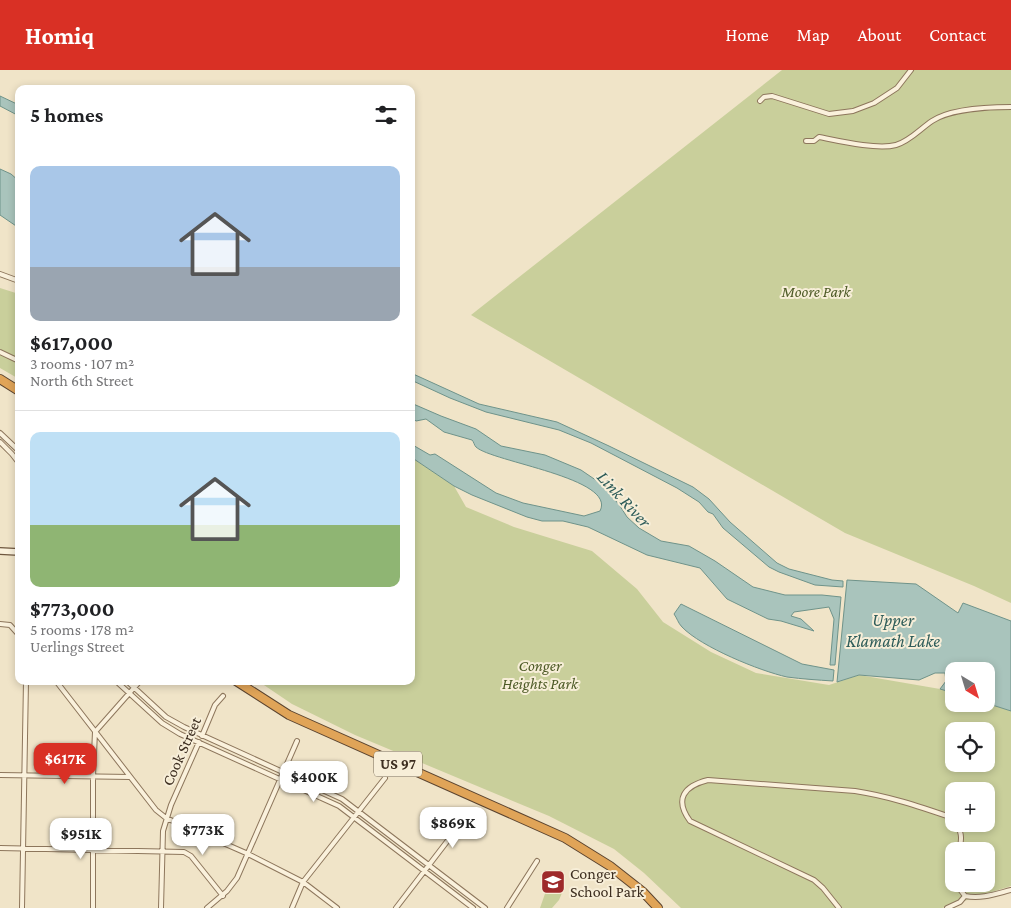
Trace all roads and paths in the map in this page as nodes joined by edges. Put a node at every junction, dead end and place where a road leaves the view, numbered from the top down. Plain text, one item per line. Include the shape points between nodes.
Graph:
1 (911, 70) edge
2 (760, 101) dead end
3 (1011, 107) edge
4 (806, 141) dead end
5 (0, 274) edge
6 (15, 280) edge
7 (0, 352) edge
8 (15, 359) edge
9 (0, 380) edge
10 (15, 389) edge
11 (0, 433) edge
12 (0, 442) edge
13 (15, 447) edge
14 (15, 458) edge
15 (0, 551) edge
16 (15, 552) edge
17 (0, 624) edge
18 (15, 631) edge
19 (26, 685) edge
20 (59, 685) edge
21 (120, 685) edge
22 (131, 685) edge
23 (137, 685) edge
24 (242, 685) edge
25 (134, 688) junction
26 (130, 694) junction
27 (223, 696) dead end
28 (95, 732) junction
29 (202, 736) junction
30 (297, 741) dead end
31 (199, 743) junction
32 (283, 772) junction
33 (0, 775) edge
34 (24, 776) junction
35 (93, 776) junction
36 (130, 777) junction
37 (280, 778) junction
38 (385, 778) dead end
39 (359, 811) junction
40 (945, 815) edge
41 (355, 817) junction
42 (166, 818) junction
43 (462, 822) dead end
44 (0, 848) edge
45 (23, 849) junction
46 (92, 850) junction
47 (163, 850) junction
48 (246, 853) junction
49 (537, 862) dead end
50 (429, 865) junction
51 (425, 870) junction
52 (303, 882) junction
53 (1011, 890) edge
54 (962, 892) edge
55 (223, 896) junction
56 (965, 896) junction
57 (22, 908) edge
58 (93, 908) edge
59 (161, 908) edge
60 (207, 908) edge
61 (292, 908) edge
62 (337, 908) edge
63 (396, 908) edge
64 (474, 908) edge
65 (485, 908) edge
66 (507, 908) edge
67 (658, 908) edge
68 (839, 908) edge
69 (947, 908) edge

1 - 2 street via 897,88 874,103 853,111 829,114 772,96
3 - 4 street via 956,112 933,120 914,136 896,145 868,146 820,137
5 - 6 street
7 - 8 street
9 - 10 highway
11 - 13 street
12 - 14 street
15 - 16 street
17 - 18 street via 10,625
19 - 34 street
20 - 28 street
21 - 26 street
22 - 25 street
23 - 25 street
24 - 67 highway, US 97 via 289,715 565,838 610,866
25 - 26 street
25 - 29 street via 166,717
26 - 28 street
26 - 31 street via 162,723
27 - 29 street, Cook Street
28 - 35 street
28 - 36 street
29 - 31 street, Cook Street
29 - 32 street
30 - 32 street
31 - 37 street
31 - 42 street, Cook Street
32 - 37 street
32 - 39 street via 334,794
33 - 34 street
34 - 35 street
34 - 45 street
35 - 36 street
35 - 46 street
36 - 42 street
37 - 41 street via 331,801
37 - 48 street
38 - 39 street
39 - 41 street
39 - 50 street
40 - 68 street via 880,794 708,780 685,791 683,812 690,822 814,880
41 - 51 street
41 - 52 street
42 - 47 street, Cook Street
42 - 48 street
43 - 50 street
44 - 45 street
45 - 46 street
45 - 57 street
46 - 47 street
46 - 58 street
47 - 55 street via 184,852 190,856
47 - 59 street, Cook Street
48 - 52 street
48 - 55 street via 237,878
49 - 66 street
50 - 51 street
50 - 65 street
51 - 63 street
51 - 64 street
52 - 61 street
52 - 62 street
53 - 56 street via 983,898
54 - 56 street
55 - 60 street
56 - 69 street

